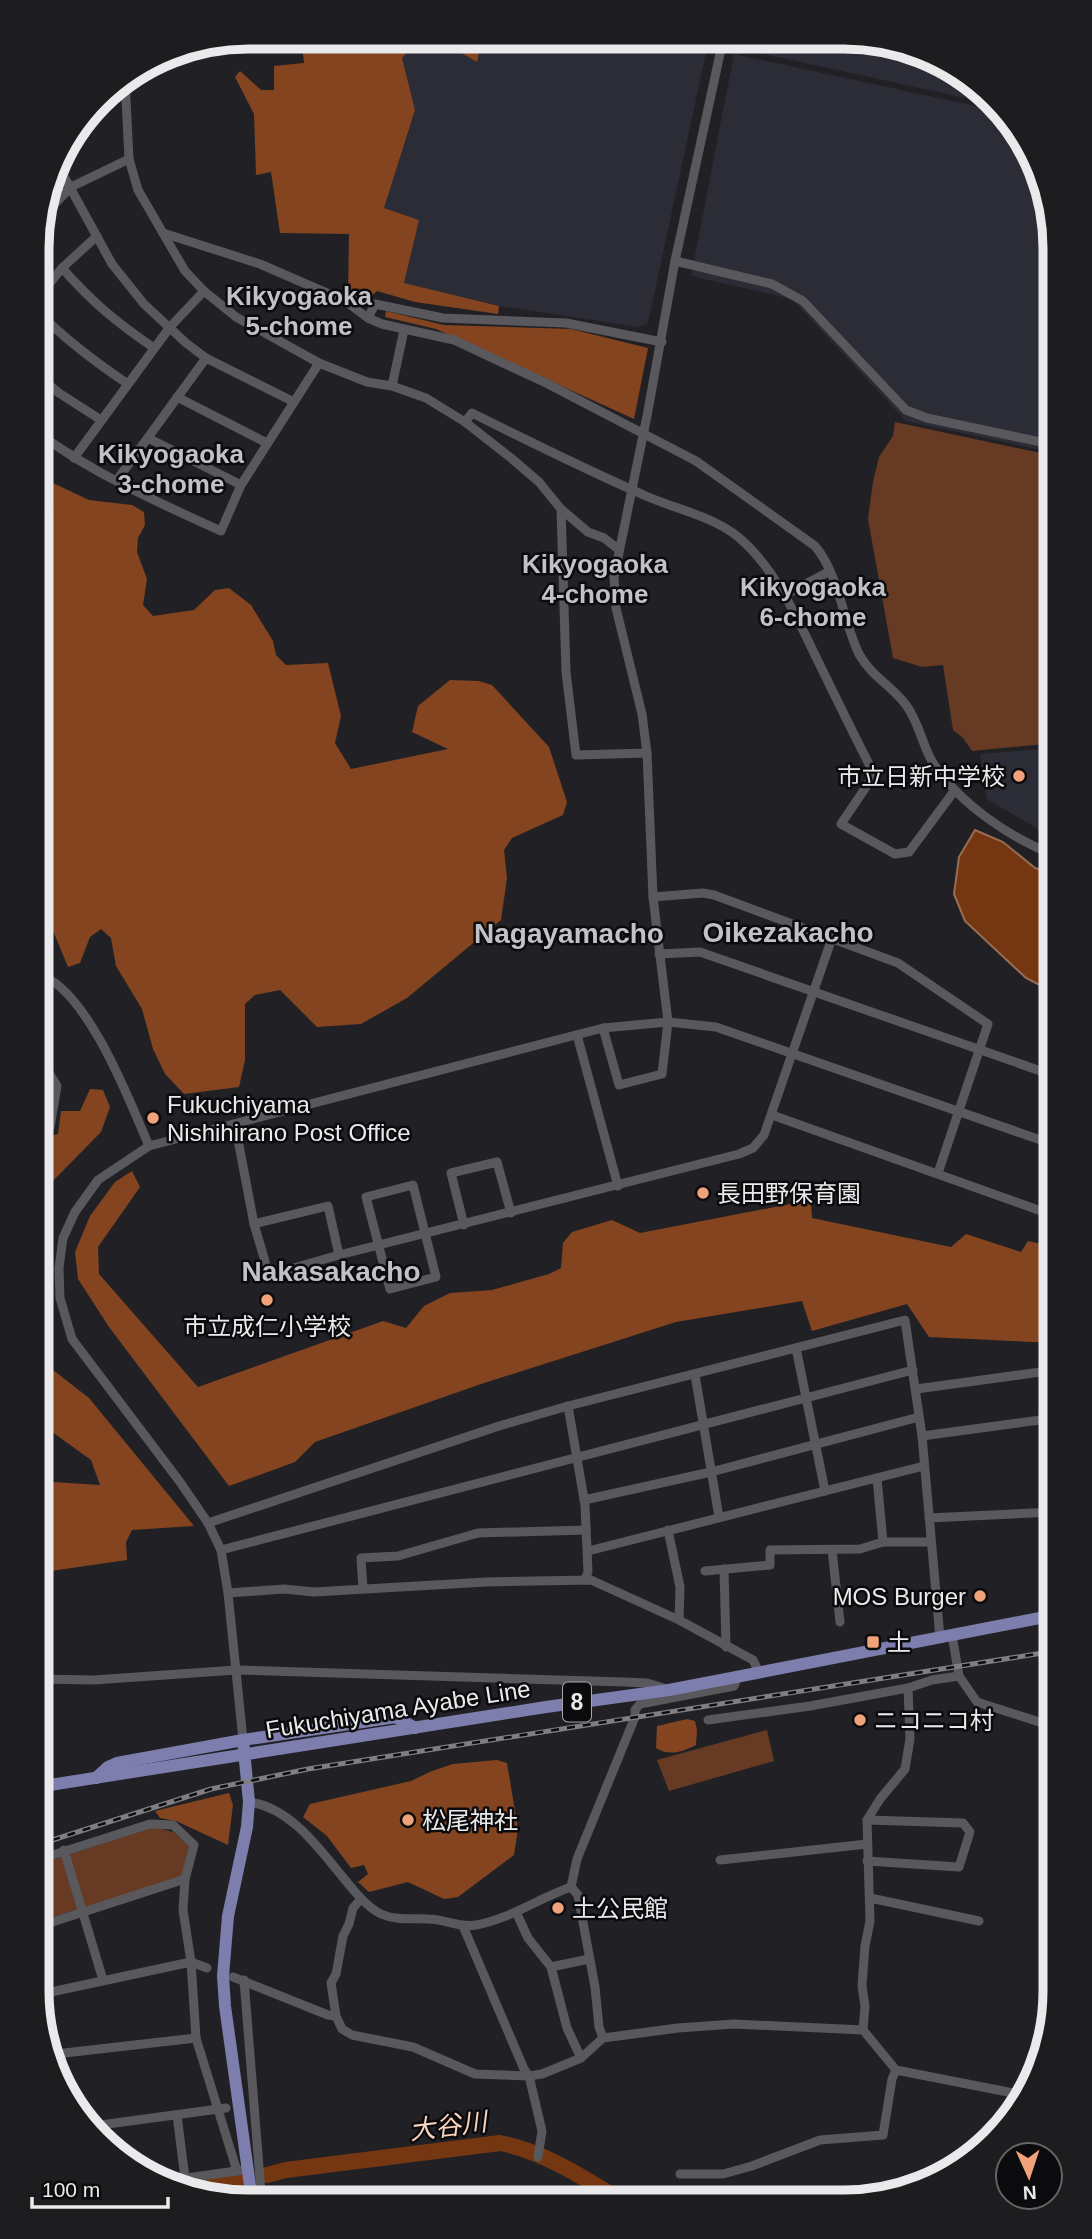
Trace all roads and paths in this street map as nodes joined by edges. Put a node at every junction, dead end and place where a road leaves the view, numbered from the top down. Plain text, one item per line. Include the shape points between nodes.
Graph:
1 (721, 49) edge
2 (126, 92) edge
3 (129, 159) junction
4 (63, 174) edge
5 (71, 187) junction
6 (54, 204) edge
7 (163, 233) junction
8 (97, 236) junction
9 (675, 261) junction
10 (62, 268) junction
11 (49, 284) edge
12 (204, 291) junction
13 (368, 318) junction
14 (49, 323) edge
15 (170, 327) junction
16 (404, 330) junction
17 (662, 342) junction
18 (154, 348) junction
19 (206, 358) junction
20 (319, 363) junction
21 (128, 384) junction
22 (49, 385) edge
23 (392, 386) junction
24 (177, 397) junction
25 (294, 402) junction
26 (101, 420) junction
27 (465, 422) junction
28 (148, 438) junction
29 (49, 441) edge
30 (1043, 442) edge
31 (267, 443) junction
32 (74, 458) junction
33 (117, 480) junction
34 (241, 485) junction
35 (561, 509) junction
36 (618, 549) junction
37 (830, 571) junction
38 (785, 595) junction
39 (647, 753) junction
40 (954, 790) junction
41 (1043, 850) edge
42 (653, 897) junction
43 (832, 938) junction
44 (659, 954) junction
45 (49, 978) edge
46 (814, 993) junction
47 (668, 1022) junction
48 (603, 1028) junction
49 (577, 1035) junction
50 (980, 1051) junction
51 (791, 1053) junction
52 (1043, 1072) edge
53 (49, 1073) edge
54 (958, 1111) junction
55 (772, 1115) junction
56 (235, 1124) junction
57 (49, 1127) edge
58 (1043, 1141) edge
59 (149, 1146) junction
60 (939, 1173) junction
61 (618, 1186) junction
62 (1043, 1212) edge
63 (511, 1213) junction
64 (254, 1224) junction
65 (464, 1225) junction
66 (426, 1235) junction
67 (377, 1246) junction
68 (339, 1255) junction
69 (796, 1348) junction
70 (913, 1370) junction
71 (1043, 1372) edge
72 (695, 1375) junction
73 (916, 1389) junction
74 (806, 1398) junction
75 (568, 1406) junction
76 (919, 1417) junction
77 (1043, 1420) edge
78 (703, 1424) junction
79 (922, 1436) junction
80 (815, 1446) junction
81 (577, 1457) junction
82 (924, 1466) junction
83 (712, 1472) junction
84 (877, 1478) junction
85 (825, 1490) junction
86 (584, 1500) junction
87 (1043, 1513) edge
88 (719, 1517) junction
89 (929, 1518) junction
90 (208, 1522) junction
91 (586, 1530) junction
92 (668, 1530) junction
93 (884, 1542) junction
94 (930, 1542) junction
95 (221, 1550) junction
96 (832, 1550) junction
97 (588, 1551) junction
98 (724, 1569) junction
99 (705, 1571) dead end
100 (585, 1579) junction
101 (363, 1589) junction
102 (228, 1593) junction
103 (1043, 1617) edge
104 (679, 1620) junction
105 (840, 1622) dead end
106 (946, 1636) junction
107 (726, 1647) junction
108 (236, 1670) junction
109 (759, 1672) junction
110 (738, 1676) junction
111 (959, 1676) junction
112 (49, 1679) edge
113 (908, 1688) junction
114 (669, 1690) junction
115 (708, 1720) dead end
116 (1043, 1723) edge
117 (415, 1728) junction
118 (243, 1743) junction
119 (96, 1778) junction
120 (49, 1785) edge
121 (248, 1798) junction
122 (867, 1820) junction
123 (867, 1844) junction
124 (64, 1850) junction
125 (49, 1856) edge
126 (720, 1860) dead end
127 (867, 1861) junction
128 (185, 1879) junction
129 (570, 1887) junction
130 (870, 1898) junction
131 (361, 1899) junction
132 (82, 1911) junction
133 (516, 1912) junction
134 (979, 1921) dead end
135 (49, 1923) edge
136 (463, 1926) junction
137 (589, 1959) junction
138 (191, 1962) junction
139 (551, 1967) junction
140 (207, 1968) dead end
141 (233, 1977) dead end
142 (103, 1980) junction
143 (244, 1980) junction
144 (49, 1993) edge
145 (336, 2016) junction
146 (863, 2029) junction
147 (196, 2038) junction
148 (603, 2038) junction
149 (60, 2054) edge
150 (581, 2058) junction
151 (896, 2070) junction
152 (529, 2076) junction
153 (1014, 2094) edge
154 (222, 2108) junction
155 (177, 2115) junction
156 (101, 2125) edge
157 (538, 2157) dead end
158 (243, 2170) junction
159 (680, 2174) dead end
160 (185, 2178) joint
161 (249, 2190) edge
162 (261, 2190) edge

1 - 9 street
2 - 3 street
3 - 5 street
3 - 7 street via 138,190
4 - 5 street
5 - 6 street
5 - 8 street
7 - 12 street via 185,271
7 - 13 street via 260,264 345,301
8 - 10 street
8 - 15 street via 125,280
9 - 17 street
9 - 30 street via 772,284 803,302 906,410
10 - 11 street
10 - 18 street via 89,300
12 - 15 street
12 - 20 street via 236,317
13 - 16 street
13 - 17 street via 375,304 443,318 566,323
14 - 21 street
15 - 18 street
15 - 19 street
16 - 23 street
16 - 37 street via 454,340 696,461 815,546
17 - 36 street
18 - 21 street
19 - 24 street
19 - 25 street
20 - 23 street via 367,382
20 - 25 street
21 - 26 street
22 - 26 street
23 - 27 street via 426,398
24 - 28 street
24 - 31 street
25 - 31 street
26 - 32 street
27 - 35 street via 539,482
27 - 38 street via 472,413 598,475 727,528 759,558
28 - 33 street
28 - 34 street
29 - 32 street
31 - 34 street
32 - 33 street
33 - 34 street via 221,531
35 - 36 street
35 - 39 street via 566,672 576,755
36 - 39 street via 616,608
37 - 38 street
37 - 40 street via 860,654 873,674 906,704 932,762
38 - 40 street via 871,768 872,778 841,824 895,854 909,852
39 - 42 street
40 - 41 street via 988,819
42 - 43 street via 714,895
42 - 44 street
43 - 46 street
43 - 50 street via 898,963 988,1024
44 - 46 street via 700,952
44 - 47 street
45 - 59 street via 78,1006 118,1072
46 - 50 street
46 - 51 street
47 - 48 street
47 - 48 street via 662,1074 619,1085
47 - 51 street via 716,1027
48 - 49 street
49 - 56 street
49 - 61 street
50 - 52 street
50 - 54 street
51 - 54 street
51 - 55 street
53 - 57 street via 57,1086
54 - 58 street
54 - 60 street
55 - 60 street
55 - 61 street via 764,1135 739,1154
56 - 59 street
56 - 64 street
59 - 90 street via 98,1180 75,1212 63,1238 60,1298 72,1339
60 - 62 street
61 - 63 street
63 - 65 street
63 - 65 street via 497,1162 451,1173
64 - 68 street via 269,1275
64 - 68 street via 328,1206
65 - 66 street
66 - 67 street
66 - 67 street via 436,1277 390,1289
66 - 67 street via 413,1185 366,1198
67 - 68 street
69 - 70 street via 905,1320
69 - 72 street
69 - 74 street
70 - 73 street
70 - 74 street
71 - 73 street
72 - 75 street
72 - 78 street
73 - 76 street
74 - 78 street
74 - 80 street
75 - 81 street
75 - 90 street
76 - 79 street
76 - 80 street
77 - 79 street
78 - 81 street
78 - 83 street
79 - 82 street
80 - 83 street
80 - 85 street
81 - 86 street
81 - 95 street
82 - 84 street
82 - 89 street
83 - 86 street
83 - 88 street
84 - 85 street
84 - 93 street
85 - 88 street
86 - 91 street
87 - 89 street
88 - 92 street
89 - 94 street
90 - 95 street
91 - 97 street
91 - 101 street via 478,1533 398,1556 361,1558
92 - 97 street
92 - 104 street via 680,1587
93 - 94 street
93 - 96 street
94 - 106 street
95 - 102 street
96 - 98 street via 770,1550 770,1565
96 - 105 street
97 - 100 street
98 - 99 street
98 - 107 street
100 - 101 street
100 - 104 street
101 - 102 street
102 - 108 street
103 - 106 main road, Fukuchiyama Ayabe Line / 8
104 - 107 street
106 - 109 main road, Fukuchiyama Ayabe Line / 8
106 - 111 street
107 - 109 street via 753,1660
108 - 112 street
108 - 114 street via 647,1683
108 - 118 street
109 - 110 main road, Fukuchiyama Ayabe Line / 8
110 - 114 main road, Fukuchiyama Ayabe Line / 8
110 - 129 street via 734,1686 640,1704 635,1710
111 - 113 street
111 - 116 street via 977,1702
113 - 115 street
113 - 122 street via 911,1739 905,1769
114 - 117 main road, Fukuchiyama Ayabe Line / 8
117 - 118 main road via 396,1717
117 - 119 main road, Fukuchiyama Ayabe Line / 8
118 - 119 main road via 117,1763
118 - 121 main road
119 - 120 main road, Fukuchiyama Ayabe Line / 8
121 - 131 street via 275,1809 306,1834
121 - 158 main road via 223,1976
122 - 123 street
122 - 127 street via 963,1823 970,1832 959,1867
123 - 126 street
123 - 127 street
124 - 125 street
124 - 128 street via 150,1824 173,1825 194,1845
124 - 132 street
127 - 130 street
128 - 132 street
128 - 138 street via 183,1910
129 - 133 street
129 - 137 street via 578,1895
130 - 134 street
130 - 146 street
131 - 136 street via 393,1918
131 - 145 street via 353,1908 331,1983
132 - 135 street
132 - 142 street
133 - 136 street
133 - 139 street via 528,1938
136 - 152 street
137 - 139 street
137 - 148 street
138 - 140 street
138 - 142 street
138 - 147 street
139 - 150 street via 567,2028
141 - 143 street
142 - 144 street
143 - 145 street
143 - 162 street via 249,2104
145 - 152 street via 342,2029 352,2035 413,2047 475,2074
146 - 148 street via 734,2024
146 - 151 street
147 - 149 street
147 - 154 street
148 - 150 street
150 - 152 street
151 - 153 street
151 - 159 street via 883,2135 820,2140 723,2174
152 - 157 street via 542,2131
154 - 155 street
154 - 158 street
155 - 156 street
155 - 160 street
158 - 160 street
158 - 161 main road

